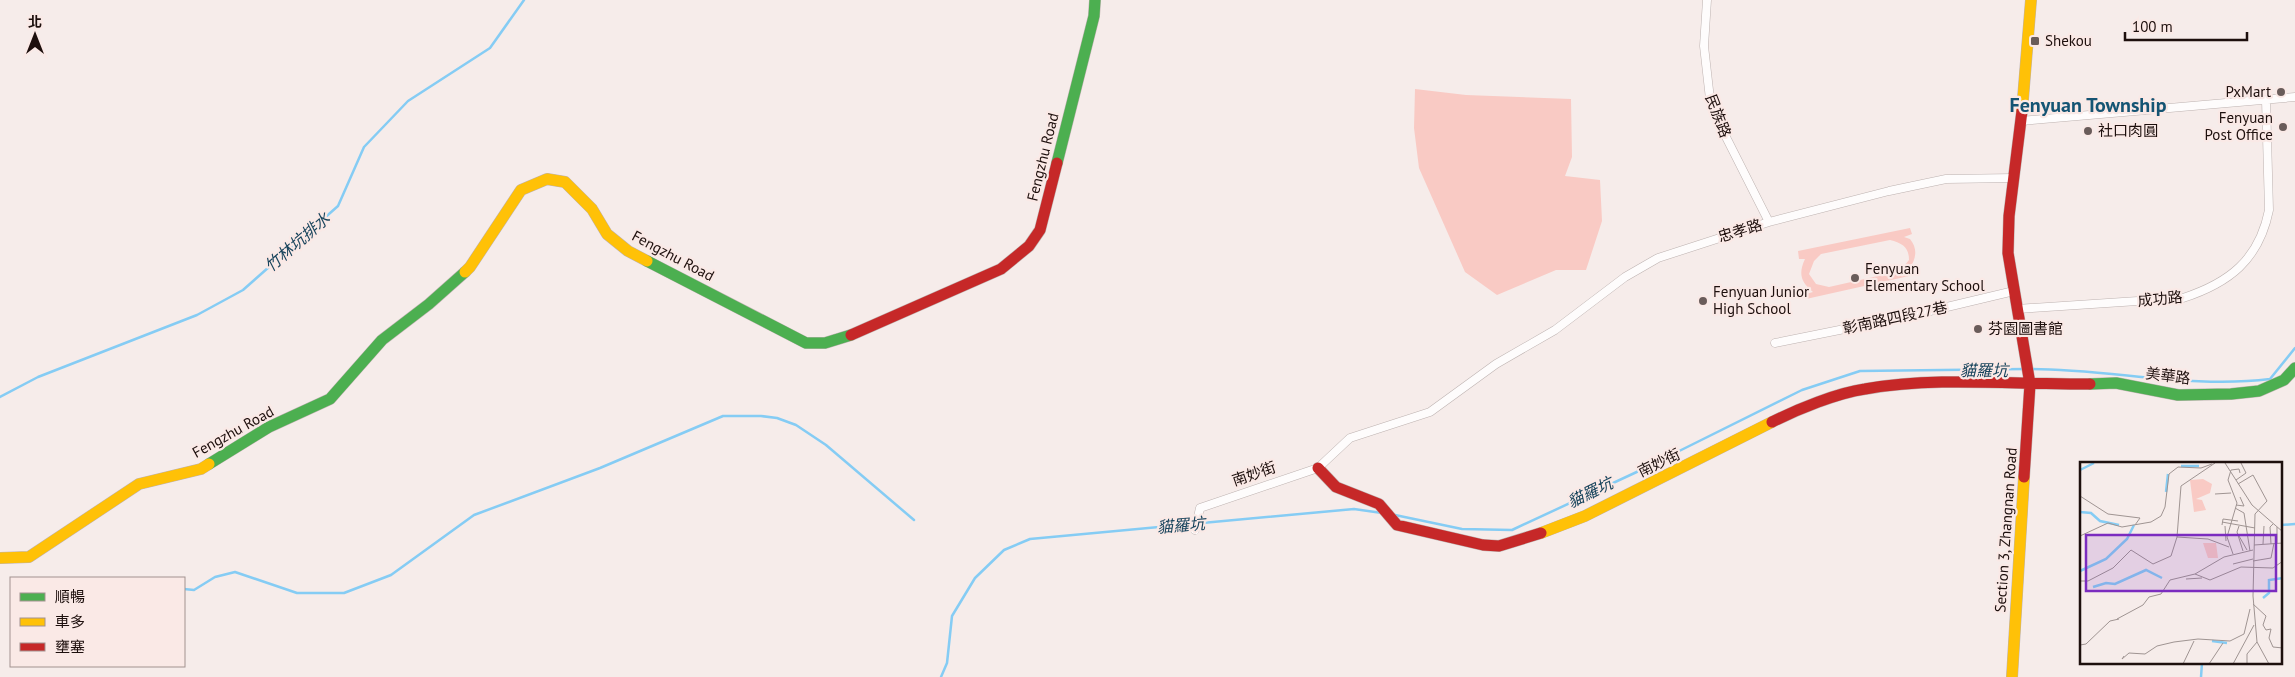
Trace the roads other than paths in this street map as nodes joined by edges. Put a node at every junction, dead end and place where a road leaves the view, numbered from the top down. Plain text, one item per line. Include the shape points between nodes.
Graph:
1 (1094, 0) edge
2 (1707, 0) edge
3 (2031, 0) edge
4 (2295, 97) edge
5 (2266, 100) junction
6 (2021, 122) junction
7 (2014, 178) junction
8 (1769, 222) junction
9 (2014, 291) junction
10 (2017, 309) junction
11 (1775, 343) dead end
12 (1496, 364) joint
13 (2295, 368) edge
14 (2030, 384) junction
15 (1318, 468) junction
16 (1195, 530) dead end
17 (0, 558) edge
18 (2012, 677) edge

1 - 17 street, Fengzhu Road via 1092,24 1040,230 1029,246 1001,269 842,339 806,342 628,251 607,234 592,209 565,182 547,179 521,190 470,267 382,340 330,399 269,427 202,469 139,484 29,557
2 - 8 street, 民族路 via 1704,46 1710,99 1726,139
3 - 6 street, Section 3, Zhangnan Road
4 - 5 street
5 - 6 street
5 - 10 street, 成功路 via 2266,223 2250,256 2228,278 2209,290 2183,298
6 - 7 street, Section 3, Zhangnan Road
7 - 8 street, 忠孝路 via 1941,180
7 - 9 street, Section 3, Zhangnan Road via 2008,253
8 - 12 street, 忠孝路 via 1658,258 1625,277 1555,330
9 - 10 street, Section 3, Zhangnan Road
9 - 11 street, 彰南路四段27巷
10 - 14 street, Section 3, Zhangnan Road
12 - 15 street, 南妙街 via 1430,412 1350,438
13 - 14 street, 美華路 via 2284,380 2259,391 2231,394 2178,395 2116,383
14 - 15 street, 南妙街 via 1921,382 1863,389 1833,397 1780,417 1585,516 1499,546 1397,524 1379,504 1336,487
14 - 18 street, Section 3, Zhangnan Road
15 - 16 street, 南妙街 via 1200,508

